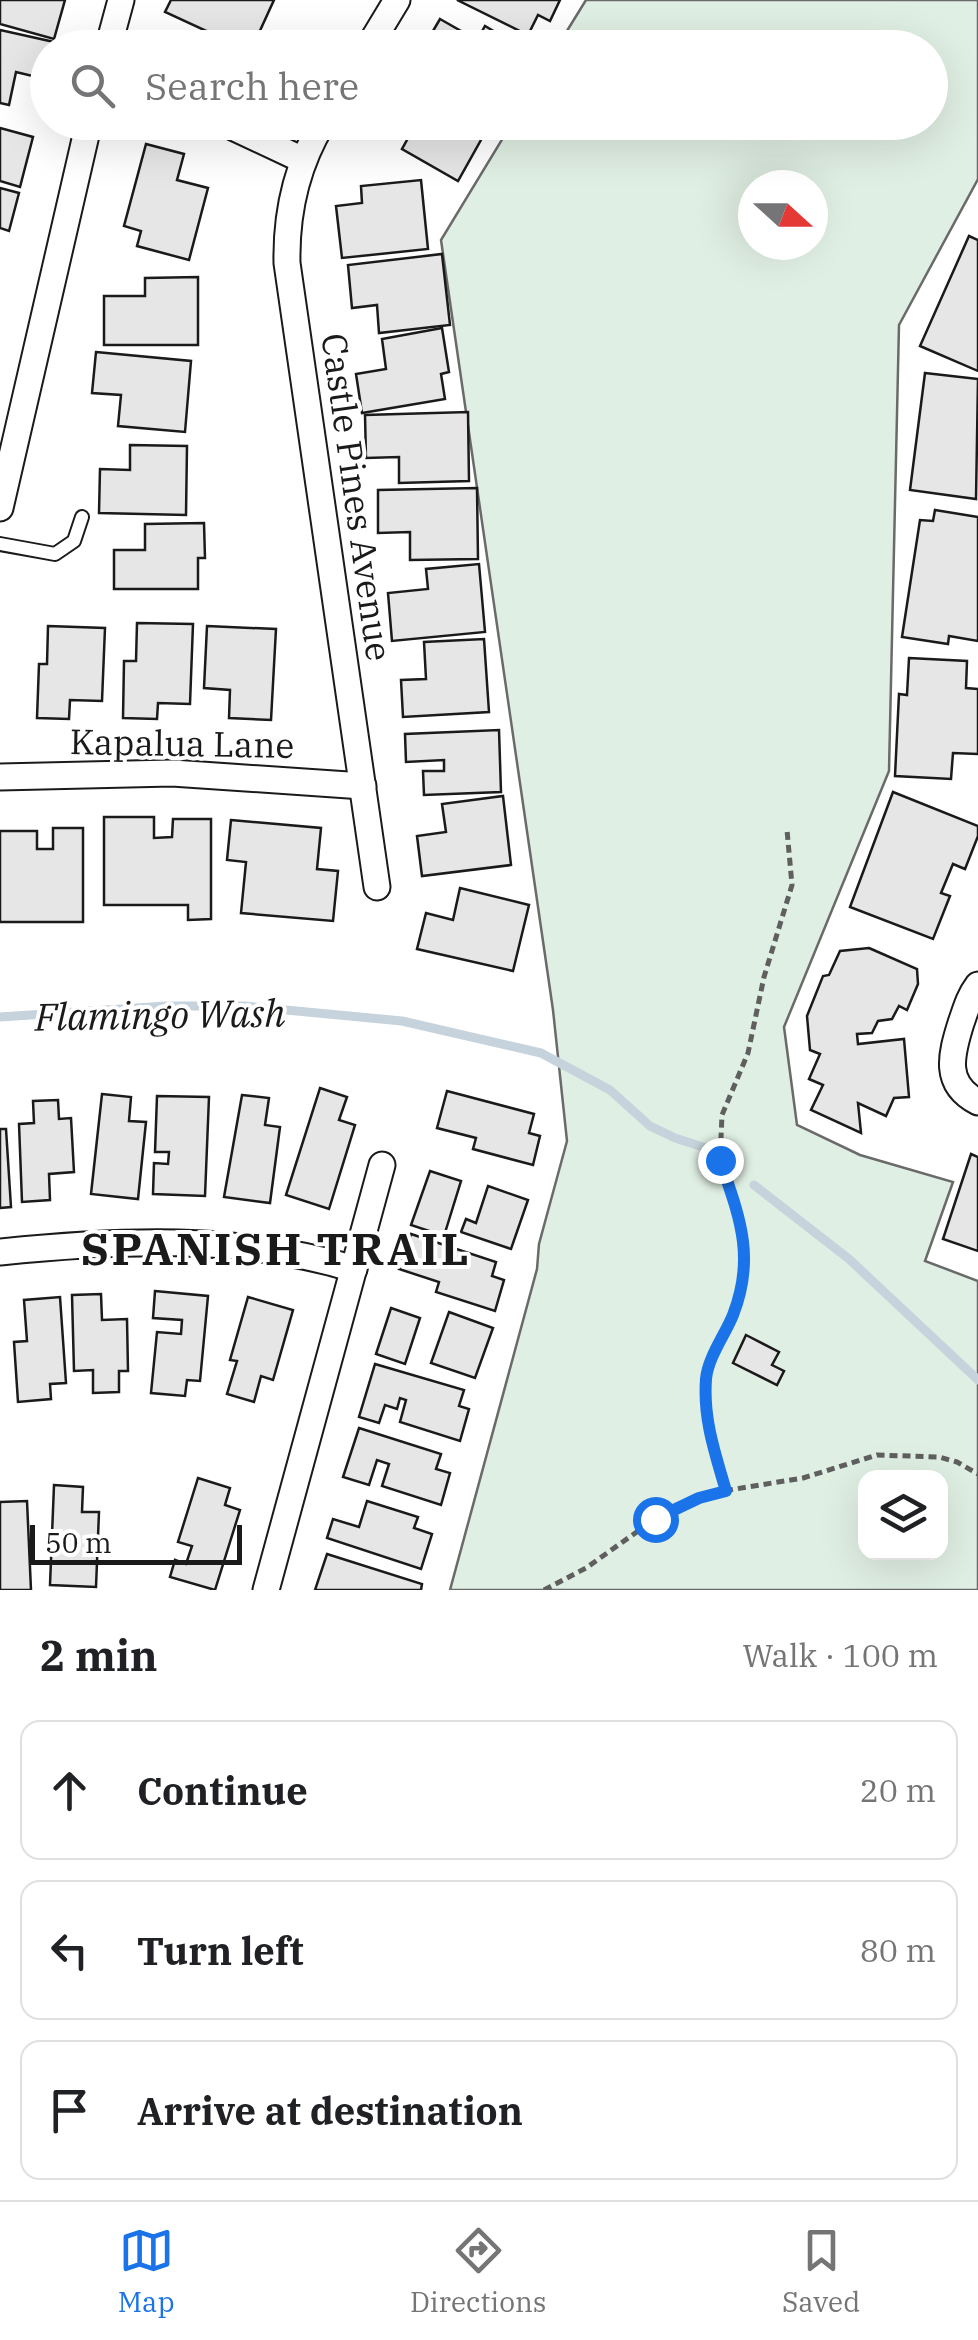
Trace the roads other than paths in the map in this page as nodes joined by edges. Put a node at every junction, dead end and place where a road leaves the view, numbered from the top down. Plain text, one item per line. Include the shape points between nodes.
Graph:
1 (121, 0) edge
2 (397, 0) edge
3 (113, 30) edge
4 (379, 30) edge
5 (85, 140) edge
6 (261, 140) edge
7 (315, 140) edge
8 (304, 160) junction
9 (0, 508) edge
10 (82, 517) dead end
11 (0, 544) edge
12 (0, 777) edge
13 (363, 786) junction
14 (378, 887) dead end
15 (978, 985) edge
16 (978, 1102) edge
17 (382, 1165) dead end
18 (0, 1252) edge
19 (354, 1270) junction
20 (266, 1590) edge

1 - 3 street
2 - 4 street
5 - 9 street
6 - 8 street
7 - 8 street, Castle Pines Avenue
8 - 13 street, Castle Pines Avenue via 289,210 288,264
10 - 11 lane via 74,541 55,554
12 - 13 street, Kapalua Lane via 172,773
13 - 14 street, Castle Pines Avenue
15 - 16 street via 950,1062 958,1087
17 - 19 street
18 - 19 street via 208,1245 291,1253
19 - 20 street

